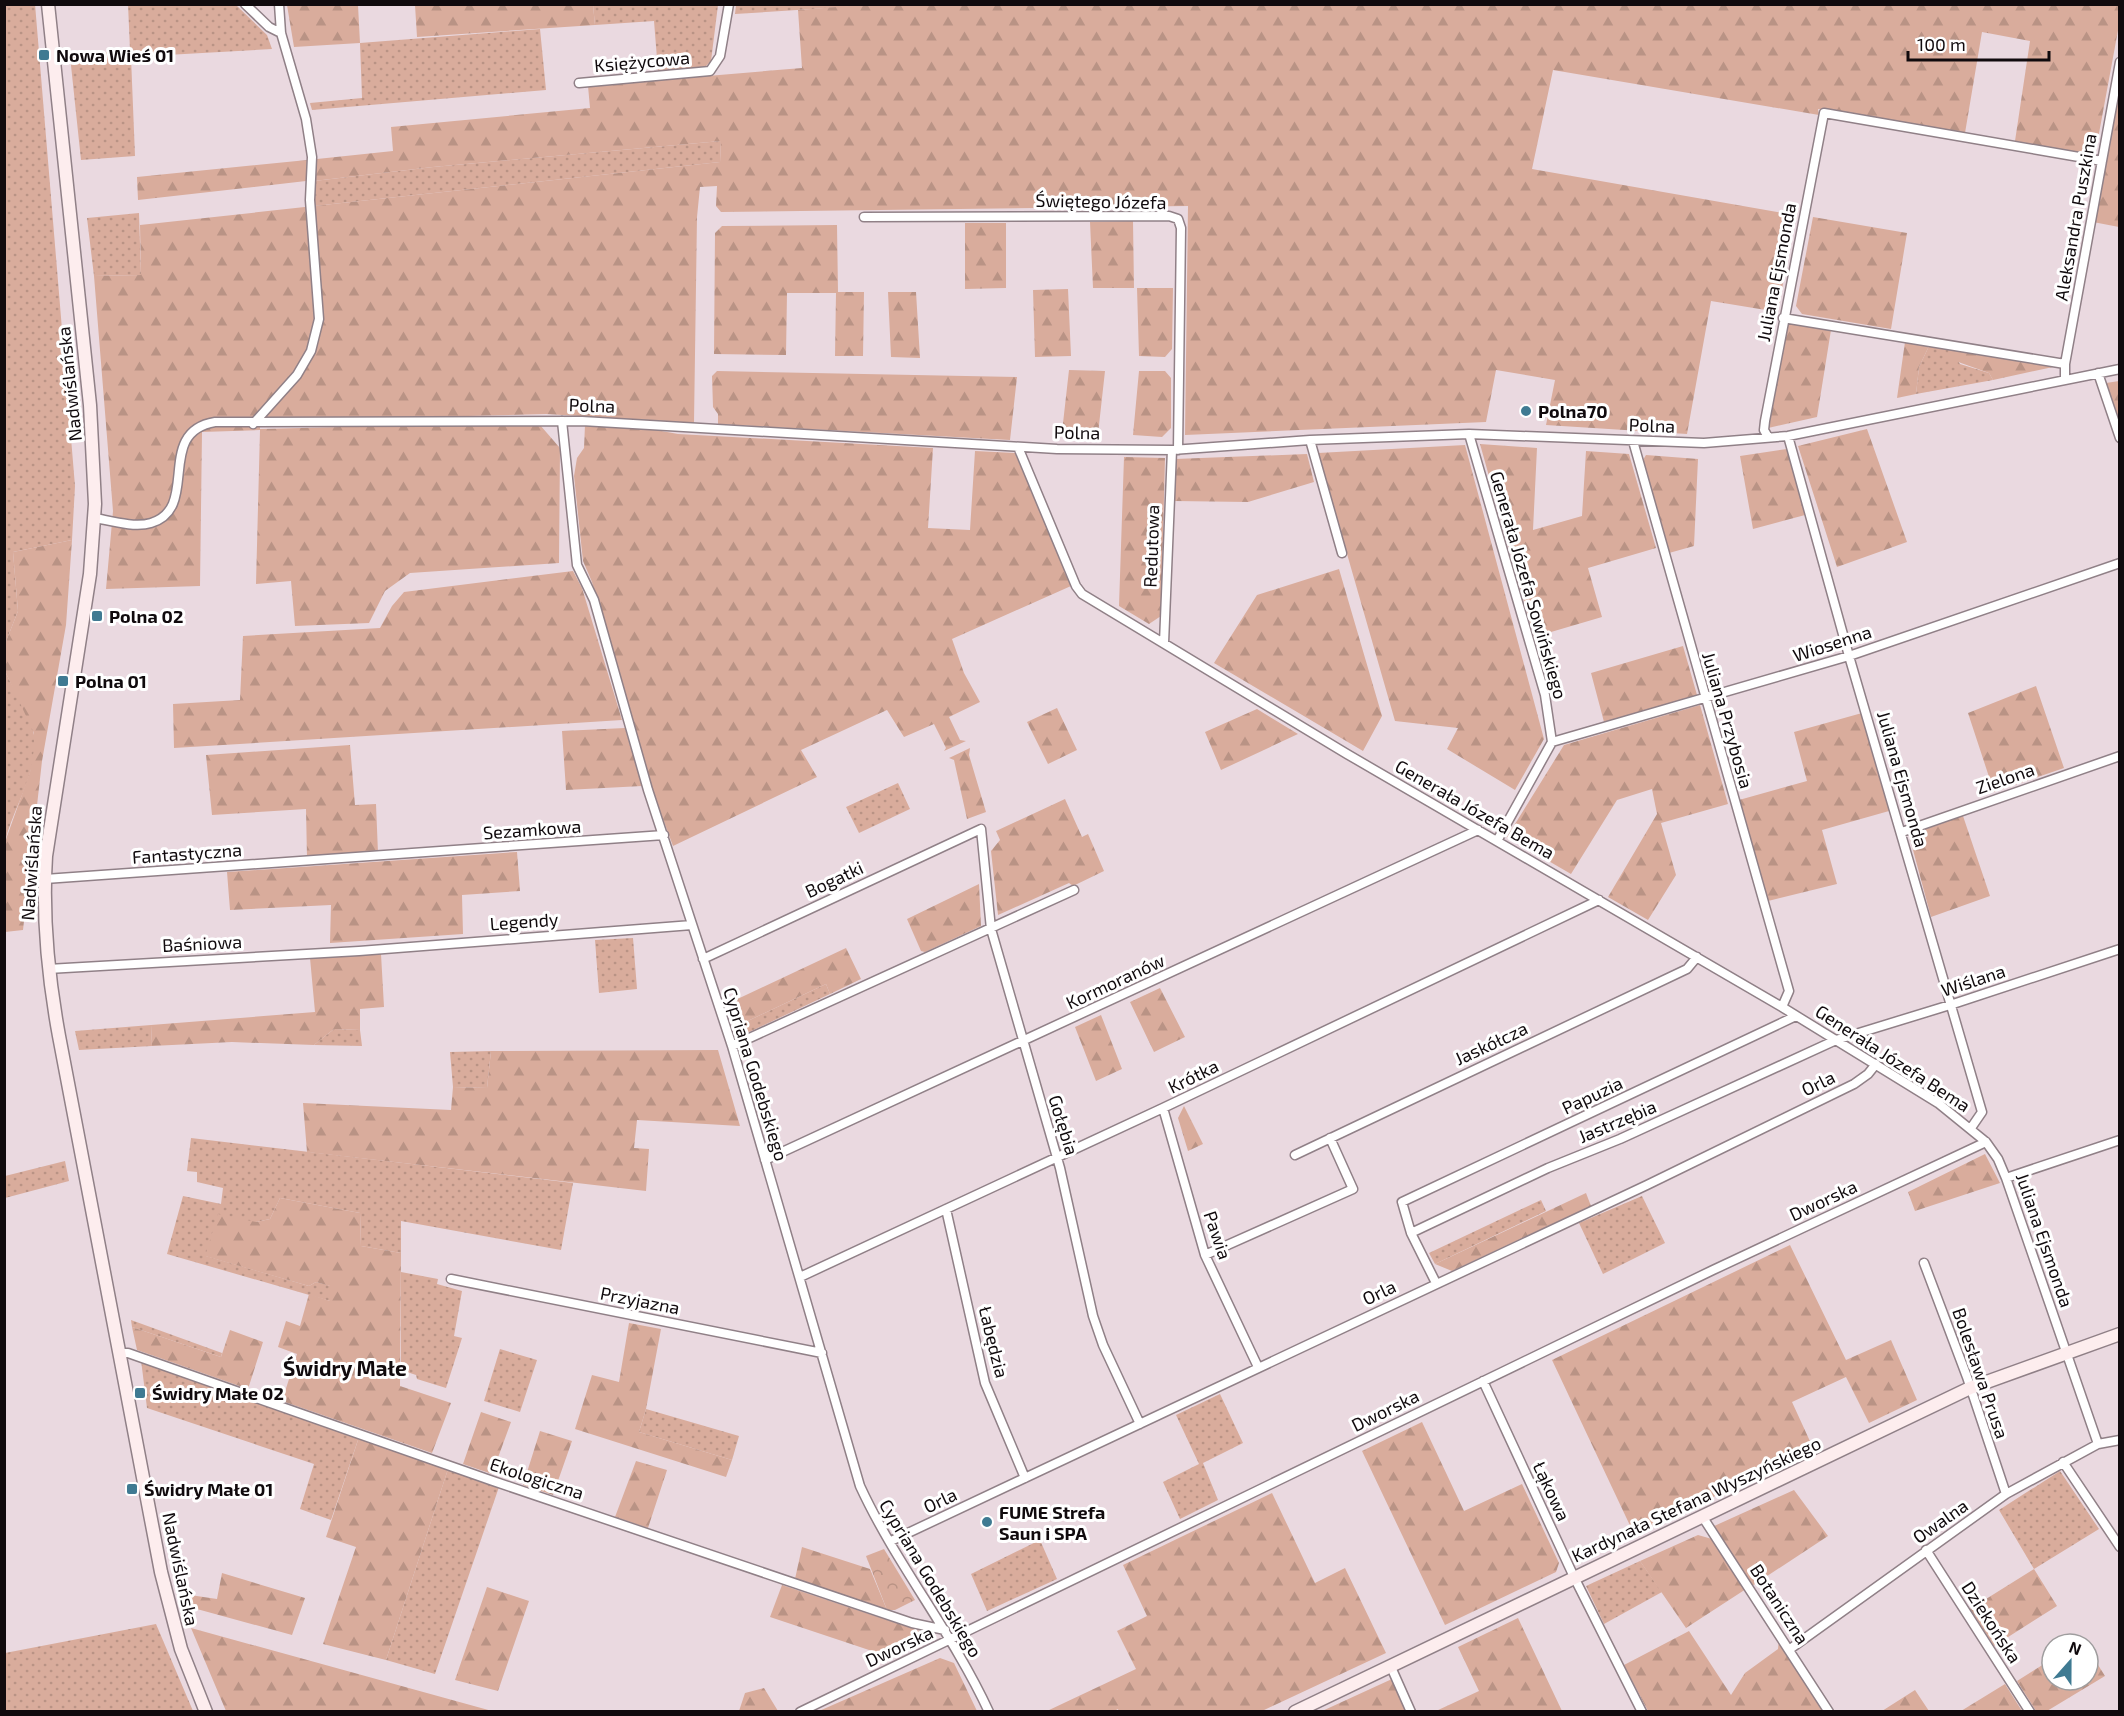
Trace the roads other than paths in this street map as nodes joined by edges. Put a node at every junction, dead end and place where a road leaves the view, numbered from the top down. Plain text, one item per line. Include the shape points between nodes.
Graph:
1 (48, 4) edge
2 (245, 4) edge
3 (279, 4) edge
4 (729, 4) edge
5 (281, 33) junction
6 (2120, 62) edge
7 (579, 83) dead end
8 (2102, 161) junction
9 (864, 217) dead end
10 (1783, 318) junction
11 (2065, 363) junction
12 (2120, 369) edge
13 (2098, 373) junction
14 (2065, 378) junction
15 (562, 421) junction
16 (253, 424) junction
17 (1469, 434) junction
18 (1788, 436) junction
19 (1767, 437) junction
20 (2120, 438) edge
21 (1310, 440) junction
22 (1633, 441) junction
23 (1017, 447) junction
24 (1175, 450) junction
25 (95, 518) junction
26 (1342, 553) dead end
27 (2120, 563) edge
28 (1164, 643) junction
29 (1849, 656) junction
30 (1705, 700) junction
31 (1552, 742) junction
32 (2120, 756) edge
33 (981, 829) joint
34 (1478, 830) junction
35 (1902, 832) junction
36 (664, 835) junction
37 (1497, 841) junction
38 (332, 860) joint
39 (45, 879) junction
40 (1074, 890) dead end
41 (1599, 900) junction
42 (692, 925) junction
43 (991, 929) junction
44 (2120, 949) edge
45 (359, 951) joint
46 (1697, 957) junction
47 (703, 959) junction
48 (48, 969) junction
49 (1950, 1005) junction
50 (1782, 1007) junction
51 (1796, 1016) junction
52 (1836, 1040) junction
53 (1022, 1042) junction
54 (732, 1046) junction
55 (1876, 1064) junction
56 (1163, 1108) junction
57 (1971, 1128) junction
58 (1330, 1138) junction
59 (2120, 1140) edge
60 (1986, 1142) junction
61 (1295, 1155) dead end
62 (1056, 1158) junction
63 (765, 1160) junction
64 (2006, 1178) junction
65 (946, 1209) junction
66 (1411, 1233) junction
67 (1205, 1255) junction
68 (1924, 1263) dead end
69 (800, 1277) junction
70 (451, 1279) dead end
71 (1436, 1283) junction
72 (2120, 1334) edge
73 (2066, 1352) junction
74 (120, 1353) junction
75 (822, 1353) junction
76 (1258, 1367) junction
77 (1483, 1381) junction
78 (1970, 1388) junction
79 (1140, 1424) junction
80 (2120, 1440) edge
81 (2098, 1444) junction
82 (2063, 1462) junction
83 (1025, 1478) junction
84 (2006, 1494) junction
85 (1702, 1516) junction
86 (891, 1541) junction
87 (2120, 1547) edge
88 (1926, 1550) junction
89 (1574, 1576) junction
90 (945, 1630) junction
91 (950, 1640) junction
92 (1790, 1648) junction
93 (1391, 1667) junction
94 (206, 1712) edge
95 (800, 1712) edge
96 (989, 1712) edge
97 (1295, 1712) edge
98 (1411, 1712) edge
99 (1642, 1712) edge
100 (1829, 1712) edge
101 (2030, 1712) edge

1 - 25 main road, Nadwiślańska via 93,433
2 - 5 street
3 - 5 street
4 - 7 street, Księżycowa via 720,56 710,70
5 - 16 street via 306,119 312,157 310,200 319,319 311,351 297,375
6 - 8 street, Aleksandra Puszkina
8 - 10 street, Juliana Ejsmonda via 1824,113
8 - 11 street, Aleksandra Puszkina
9 - 24 street, Świętego Józefa via 1178,219 1181,228
10 - 11 street
10 - 19 street, Juliana Ejsmonda via 1765,421
11 - 14 street, Aleksandra Puszkina
12 - 13 street, Polna
13 - 14 street, Polna
13 - 20 street
14 - 18 street, Polna
15 - 16 street, Polna
15 - 23 street, Polna
15 - 36 street, Cypriana Godebskiego via 577,565 594,600 617,691
16 - 25 street, Polna via 215,422 192,429 182,450 172,504 163,516 151,523
17 - 21 street, Polna
17 - 22 street, Polna
17 - 31 street, Generała Józefa Sowińskiego via 1545,695
18 - 19 street, Polna
18 - 29 street, Juliana Ejsmonda
19 - 22 street, Polna via 1704,444
21 - 24 street, Polna
21 - 26 street
22 - 30 street, Juliana Przybosia
23 - 24 street, Polna
23 - 28 street, Generała Józefa Bema via 1082,594
24 - 28 street, Redutowa
25 - 39 main road, Nadwiślańska
27 - 29 street, Wiosenna
28 - 34 street, Generała Józefa Bema
29 - 30 street, Wiosenna
29 - 35 street, Juliana Ejsmonda
30 - 31 street, Wiosenna
30 - 50 street, Juliana Przybosia via 1790,991
31 - 37 street
32 - 35 street, Zielona
33 - 43 street, Gołębia
33 - 47 street, Bogatki
34 - 37 street, Generała Józefa Bema
34 - 53 street, Kormoranów
35 - 49 street, Juliana Ejsmonda
36 - 38 street, Sezamkowa
36 - 42 street, Cypriana Godebskiego
37 - 41 street, Generała Józefa Bema
38 - 39 street, Fantastyczna
39 - 48 main road, Nadwiślańska
40 - 43 street
41 - 46 street, Generała Józefa Bema
41 - 56 street, Krótka
42 - 45 street, Legendy
42 - 47 street, Cypriana Godebskiego
43 - 53 street, Gołębia
43 - 54 street
44 - 49 street, Wiślana
45 - 48 street, Baśniowa
46 - 50 street, Generała Józefa Bema
46 - 58 street, Jaskółcza via 1687,969
47 - 54 street, Cypriana Godebskiego
48 - 74 main road, Nadwiślańska
49 - 52 street, Wiślana
49 - 57 street, Juliana Ejsmonda via 1982,1112
50 - 51 street, Generała Józefa Bema
51 - 52 street, Generała Józefa Bema
51 - 66 street, Papuzia via 1402,1202
52 - 55 street, Generała Józefa Bema
52 - 66 street, Jastrzębia
53 - 62 street, Gołębia
53 - 63 street, Kormoranów
54 - 63 street, Cypriana Godebskiego
55 - 57 street, Generała Józefa Bema
55 - 71 street, Orla via 1854,1084
56 - 62 street, Krótka
56 - 67 street, Pawia
57 - 60 street, Generała Józefa Bema
58 - 61 street, Jaskółcza
58 - 67 street via 1353,1189
59 - 64 street
60 - 64 street, Juliana Ejsmonda
60 - 77 street, Dworska
62 - 65 street, Krótka
62 - 79 street, Gołębia via 1093,1316
63 - 69 street, Cypriana Godebskiego
64 - 73 street, Juliana Ejsmonda
65 - 69 street, Krótka
65 - 83 street, Łabędzia via 985,1383
66 - 71 street
67 - 76 street, Pawia
68 - 78 street, Bolesława Prusa
69 - 75 street, Cypriana Godebskiego
70 - 75 street, Przyjazna
71 - 76 street, Orla
72 - 73 main road, Kardynała Stefana Wyszyńskiego
73 - 78 main road, Kardynała Stefana Wyszyńskiego
73 - 81 street, Juliana Ejsmonda
74 - 90 street, Ekologiczna via 912,1623
74 - 94 main road, Nadwiślańska via 169,1607 185,1662
75 - 86 street, Cypriana Godebskiego via 860,1486
76 - 79 street, Orla
77 - 89 street, Łąkowa
77 - 91 street, Dworska
78 - 84 street, Bolesława Prusa
78 - 85 main road, Kardynała Stefana Wyszyńskiego
79 - 83 street, Orla
80 - 81 street, Owalna
81 - 82 street, Owalna
82 - 84 street, Owalna
82 - 87 street
83 - 86 street, Orla
84 - 88 street, Owalna
85 - 89 main road, Kardynała Stefana Wyszyńskiego
85 - 92 street, Botaniczna
86 - 90 street, Cypriana Godebskiego
88 - 92 street, Owalna
88 - 101 street, Dziekońska
89 - 93 main road, Kardynała Stefana Wyszyńskiego
89 - 99 street, Łąkowa
90 - 91 street, Cypriana Godebskiego
91 - 95 street, Dworska
91 - 96 street, Cypriana Godebskiego
92 - 100 street, Botaniczna
93 - 97 main road, Kardynała Stefana Wyszyńskiego
93 - 98 street

